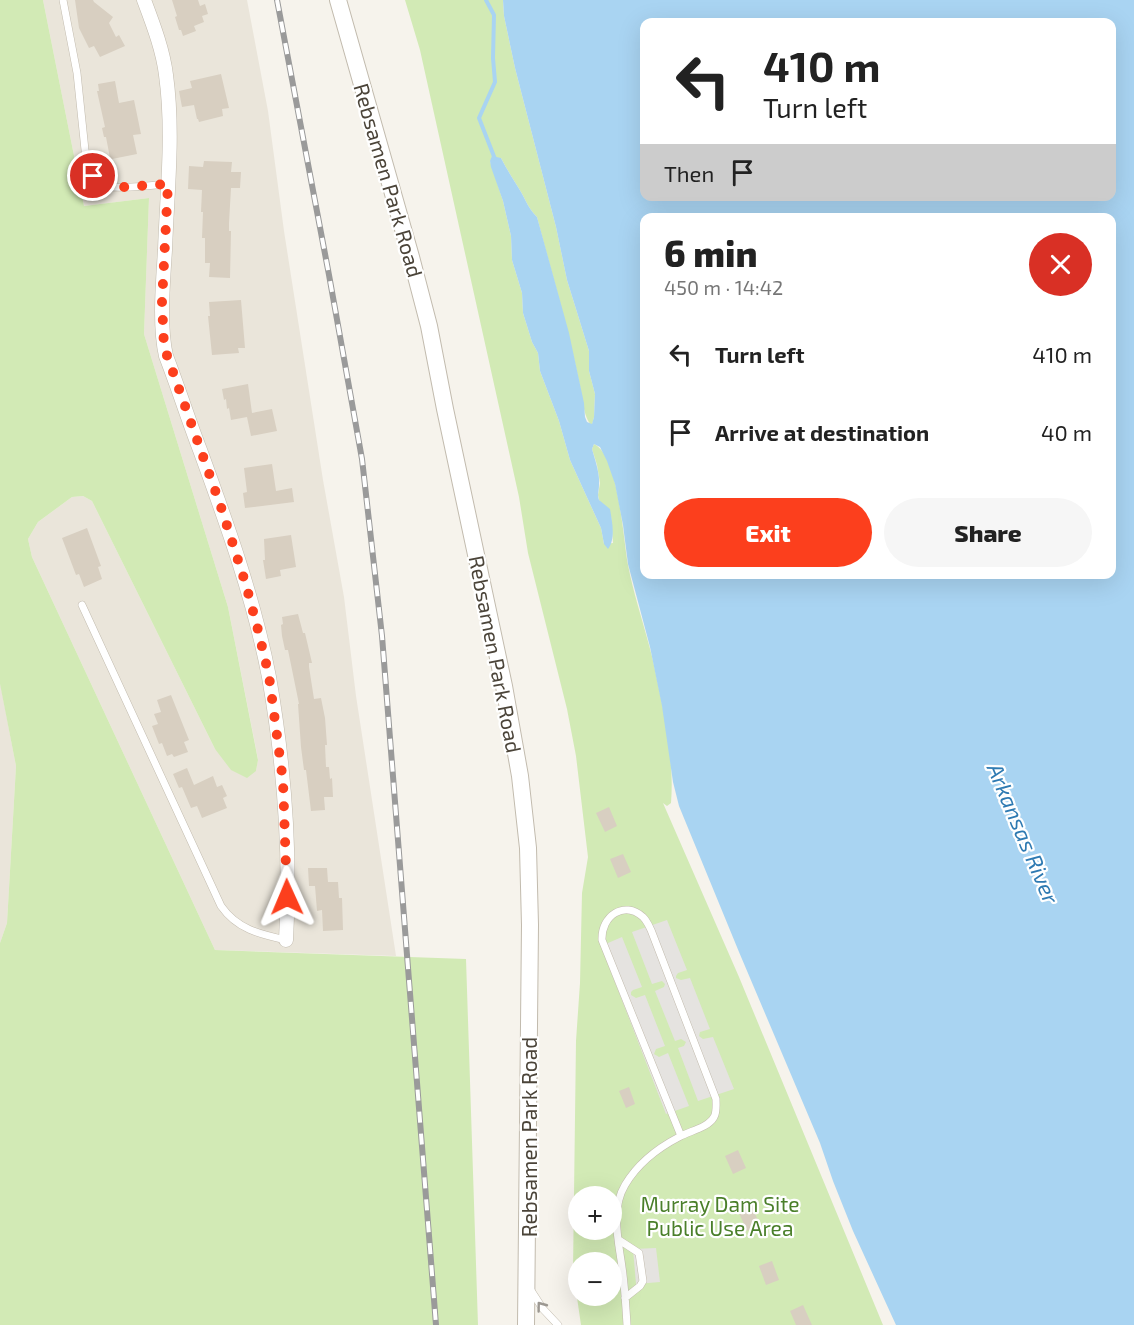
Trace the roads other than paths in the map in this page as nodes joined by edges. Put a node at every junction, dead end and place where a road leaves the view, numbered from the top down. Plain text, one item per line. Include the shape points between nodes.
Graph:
1 (63, 0) edge
2 (144, 0) edge
3 (338, 0) edge
4 (168, 184) junction
5 (82, 605) dead end
6 (286, 940) joint
7 (681, 1136) junction
8 (622, 1191) edge
9 (619, 1240) joint
10 (526, 1284) junction
11 (626, 1298) junction
12 (526, 1325) edge
13 (558, 1325) edge
14 (627, 1325) edge

1 - 4 lane via 78,73 85,150 93,176 109,188
2 - 4 street via 166,74 170,123
3 - 10 street, Rebsamen Park Road via 429,326 521,784 530,925
4 - 6 street via 162,302 164,347 246,585 269,676 283,781
5 - 6 lane via 221,906 235,922
7 - 7 lane via 714,1117 716,1099 647,922 638,914 621,911 607,921 602,940
7 - 8 lane via 652,1153
9 - 11 lane
9 - 11 lane via 639,1253 643,1281
10 - 12 street, Rebsamen Park Road
13 -> 10 lane
11 - 14 lane

